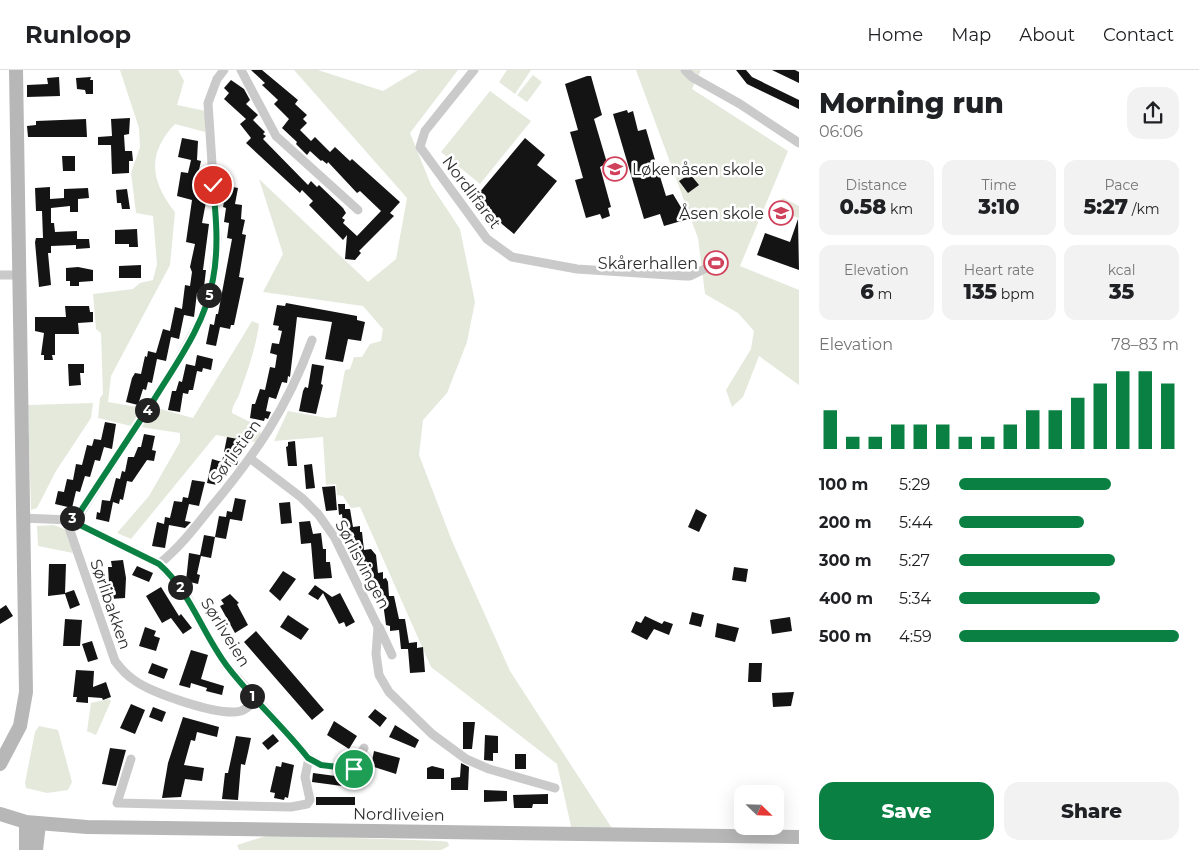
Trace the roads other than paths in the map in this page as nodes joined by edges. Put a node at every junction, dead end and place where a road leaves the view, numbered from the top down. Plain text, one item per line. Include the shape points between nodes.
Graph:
1 (16, 70) edge
2 (224, 70) edge
3 (241, 70) edge
4 (474, 70) edge
5 (685, 70) edge
6 (799, 142) edge
7 (358, 210) dead end
8 (713, 265) dead end
9 (0, 275) edge
10 (18, 275) junction
11 (312, 340) dead end
12 (250, 460) junction
13 (22, 518) junction
14 (68, 519) junction
15 (159, 564) junction
16 (378, 627) junction
17 (392, 655) dead end
18 (256, 700) junction
19 (364, 748) dead end
20 (308, 758) junction
21 (130, 759) dead end
22 (1, 762) edge
23 (555, 788) dead end
24 (0, 814) edge
25 (33, 823) junction
26 (799, 838) edge
27 (26, 850) edge
28 (36, 850) edge

1 - 10 main road
2 - 14 street via 208,103 217,239 213,280 201,319 174,368 80,512
3 - 7 street via 276,136
4 - 8 street, Nordlifaret via 428,127 420,146 493,245 512,257 577,269 690,276
5 - 6 street via 692,78
9 - 10 street
10 - 13 main road
11 - 12 street, Sørlistien via 288,396
12 - 15 street, Sørlistien via 183,542
12 - 16 street, Sørlisvingen via 296,493 318,514 335,538
13 - 14 street, Sørliveien
13 - 22 main road via 26,692 20,726
14 - 15 street, Sørliveien
14 - 18 street, Sørlibakken via 115,661 123,672 154,691 227,712 239,712
15 - 18 street, Sørliveien via 184,591 226,665
16 - 17 street, Sørlisvingen
16 - 23 street, Sørlisvingen via 376,654 379,675 389,692 432,734 489,769
18 - 20 street, Sørliveien
19 - 20 street, Sørliveien via 354,769 321,765
20 - 21 street via 305,777 310,800 307,804 291,807 117,804
24 - 25 main road, Nordliveien
25 - 26 main road, Nordliveien via 87,827
25 - 27 main road
25 - 28 main road

